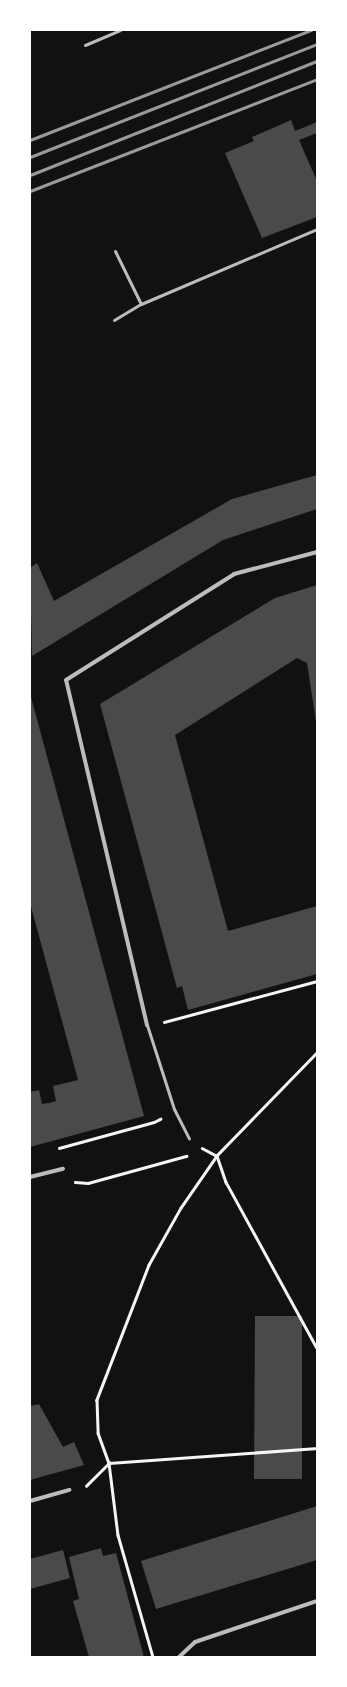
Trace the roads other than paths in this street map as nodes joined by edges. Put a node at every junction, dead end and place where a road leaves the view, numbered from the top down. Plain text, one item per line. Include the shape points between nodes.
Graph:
1 (120, 30) edge
2 (84, 44) dead end
3 (317, 229) edge
4 (115, 251) dead end
5 (141, 304) junction
6 (114, 320) dead end
7 (317, 552) edge
8 (147, 1025) joint
9 (189, 1138) dead end
10 (63, 1169) road end
11 (30, 1177) edge
12 (69, 1490) road end
13 (30, 1501) edge
14 (317, 1601) edge
15 (179, 1657) edge

1 - 2 lane
3 - 5 lane
4 - 5 lane
5 - 6 lane
7 - 8 street via 234,574 66,680
8 - 9 lane via 174,1109
10 - 11 street
12 - 13 street
14 - 15 street via 195,1642

